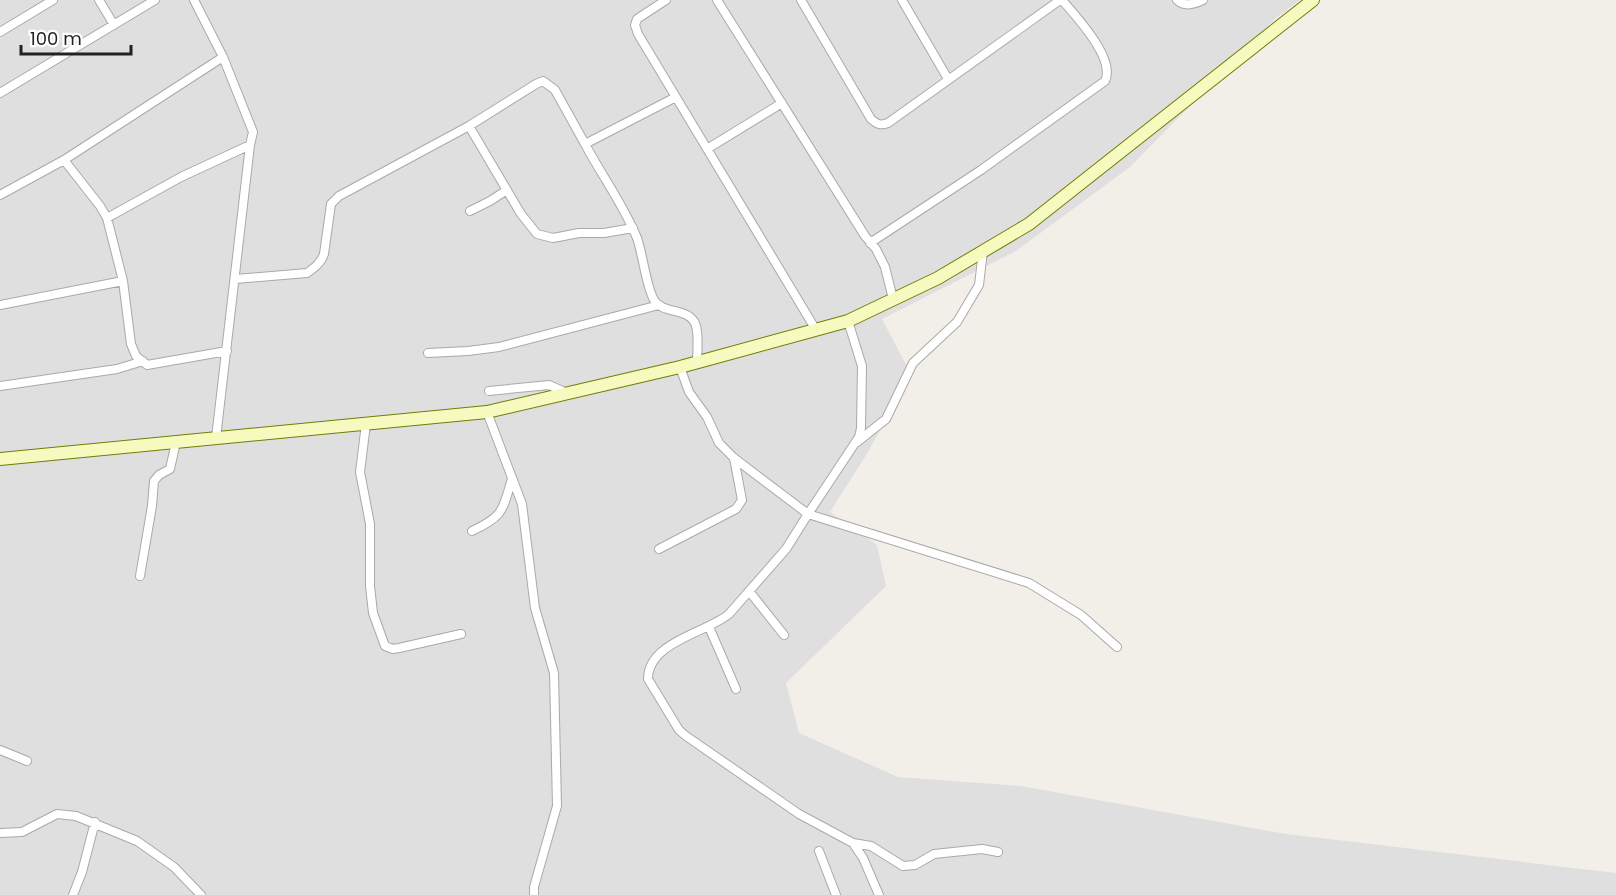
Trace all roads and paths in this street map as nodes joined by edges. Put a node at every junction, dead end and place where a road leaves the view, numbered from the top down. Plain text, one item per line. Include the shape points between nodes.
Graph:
1 (53, 0) edge
2 (99, 0) edge
3 (155, 0) edge
4 (194, 0) edge
5 (666, 0) edge
6 (717, 0) edge
7 (801, 0) edge
8 (902, 0) edge
9 (1061, 0) edge
10 (1177, 0) edge
11 (1203, 0) edge
12 (1313, 0) edge
13 (114, 25) junction
14 (0, 32) edge
15 (223, 57) junction
16 (948, 79) junction
17 (0, 93) edge
18 (676, 97) junction
19 (782, 103) junction
20 (469, 126) junction
21 (585, 144) junction
22 (250, 145) junction
23 (707, 149) junction
24 (64, 159) junction
25 (507, 190) junction
26 (0, 195) edge
27 (470, 211) dead end
28 (107, 219) junction
29 (633, 228) junction
30 (870, 243) junction
31 (982, 251) junction
32 (235, 279) junction
33 (123, 281) junction
34 (893, 299) junction
35 (0, 305) edge
36 (659, 305) junction
37 (848, 321) junction
38 (816, 330) junction
39 (227, 351) junction
40 (428, 353) dead end
41 (142, 361) junction
42 (697, 363) junction
43 (680, 368) junction
44 (0, 386) edge
45 (489, 391) dead end
46 (568, 394) junction
47 (487, 412) junction
48 (366, 424) junction
49 (216, 438) junction
50 (176, 442) junction
51 (855, 443) junction
52 (734, 458) junction
53 (0, 459) edge
54 (512, 479) junction
55 (808, 514) junction
56 (472, 531) dead end
57 (659, 549) dead end
58 (140, 576) dead end
59 (749, 591) junction
60 (709, 627) junction
61 (461, 634) dead end
62 (784, 635) dead end
63 (1117, 646) dead end
64 (736, 689) dead end
65 (0, 750) edge
66 (27, 761) dead end
67 (95, 822) junction
68 (0, 833) edge
69 (853, 843) junction
70 (819, 851) dead end
71 (998, 852) dead end
72 (74, 895) edge
73 (201, 895) edge
74 (534, 895) edge
75 (836, 895) edge
76 (879, 895) edge

1 - 14 street
2 - 13 street
3 - 13 street
4 - 15 street
5 - 18 street via 637,18 636,25
6 - 19 street
7 - 16 street via 877,124 888,123
8 - 16 street
9 - 16 street
9 - 30 street via 1084,26 1106,62 1105,81
10 - 11 street via 1186,4
12 - 31 main road via 1029,224
13 - 17 street
15 - 22 street via 253,132
15 - 24 street
18 - 21 street
18 - 23 street
19 - 23 street
19 - 30 street
20 - 21 street via 543,81 555,90
20 - 25 street
20 - 32 street via 339,196 331,204 322,260 307,273
21 - 29 street
22 - 28 street via 180,177
22 - 32 street
23 - 38 street
24 - 26 street
24 - 28 street
25 - 27 street
25 - 29 street via 537,234 553,238
28 - 33 street
29 - 36 street via 651,293
30 - 34 street via 885,267
31 - 34 main road
31 - 51 street via 979,285 957,322 913,363 886,419
32 - 39 street
33 - 35 street
33 - 41 street via 131,344
34 - 37 main road
36 - 40 street via 499,346
36 - 42 street via 693,320
37 - 38 main road
37 - 51 street via 863,376 861,428
38 - 42 main road
39 - 41 street via 147,365
39 - 49 street
41 - 44 street via 117,369
42 - 43 main road
43 - 46 main road
43 - 52 street via 715,436
45 - 46 street via 549,385
46 - 47 main road
47 - 48 main road
47 - 54 street
48 - 49 main road
48 - 61 street via 360,472 370,524 370,586 373,613 386,646 393,649
49 - 50 main road
50 - 53 main road
50 - 58 street via 170,469 154,481
51 - 55 street
52 - 55 street
52 - 57 street via 741,505
54 - 56 street via 496,519
54 - 74 street via 522,504 535,608 554,673 556,700 557,806
55 - 59 street via 795,538
55 - 63 street via 1029,583 1081,615
59 - 60 street via 729,614
59 - 62 street
60 - 64 street
60 - 69 street via 664,649 648,670 653,689 679,730 799,814
65 - 66 street
67 - 68 street via 57,814 22,832
67 - 72 street
67 - 73 street via 137,841 174,867
69 - 71 street via 871,846 903,866 915,865 934,854 981,849
69 - 76 street
70 - 75 street

